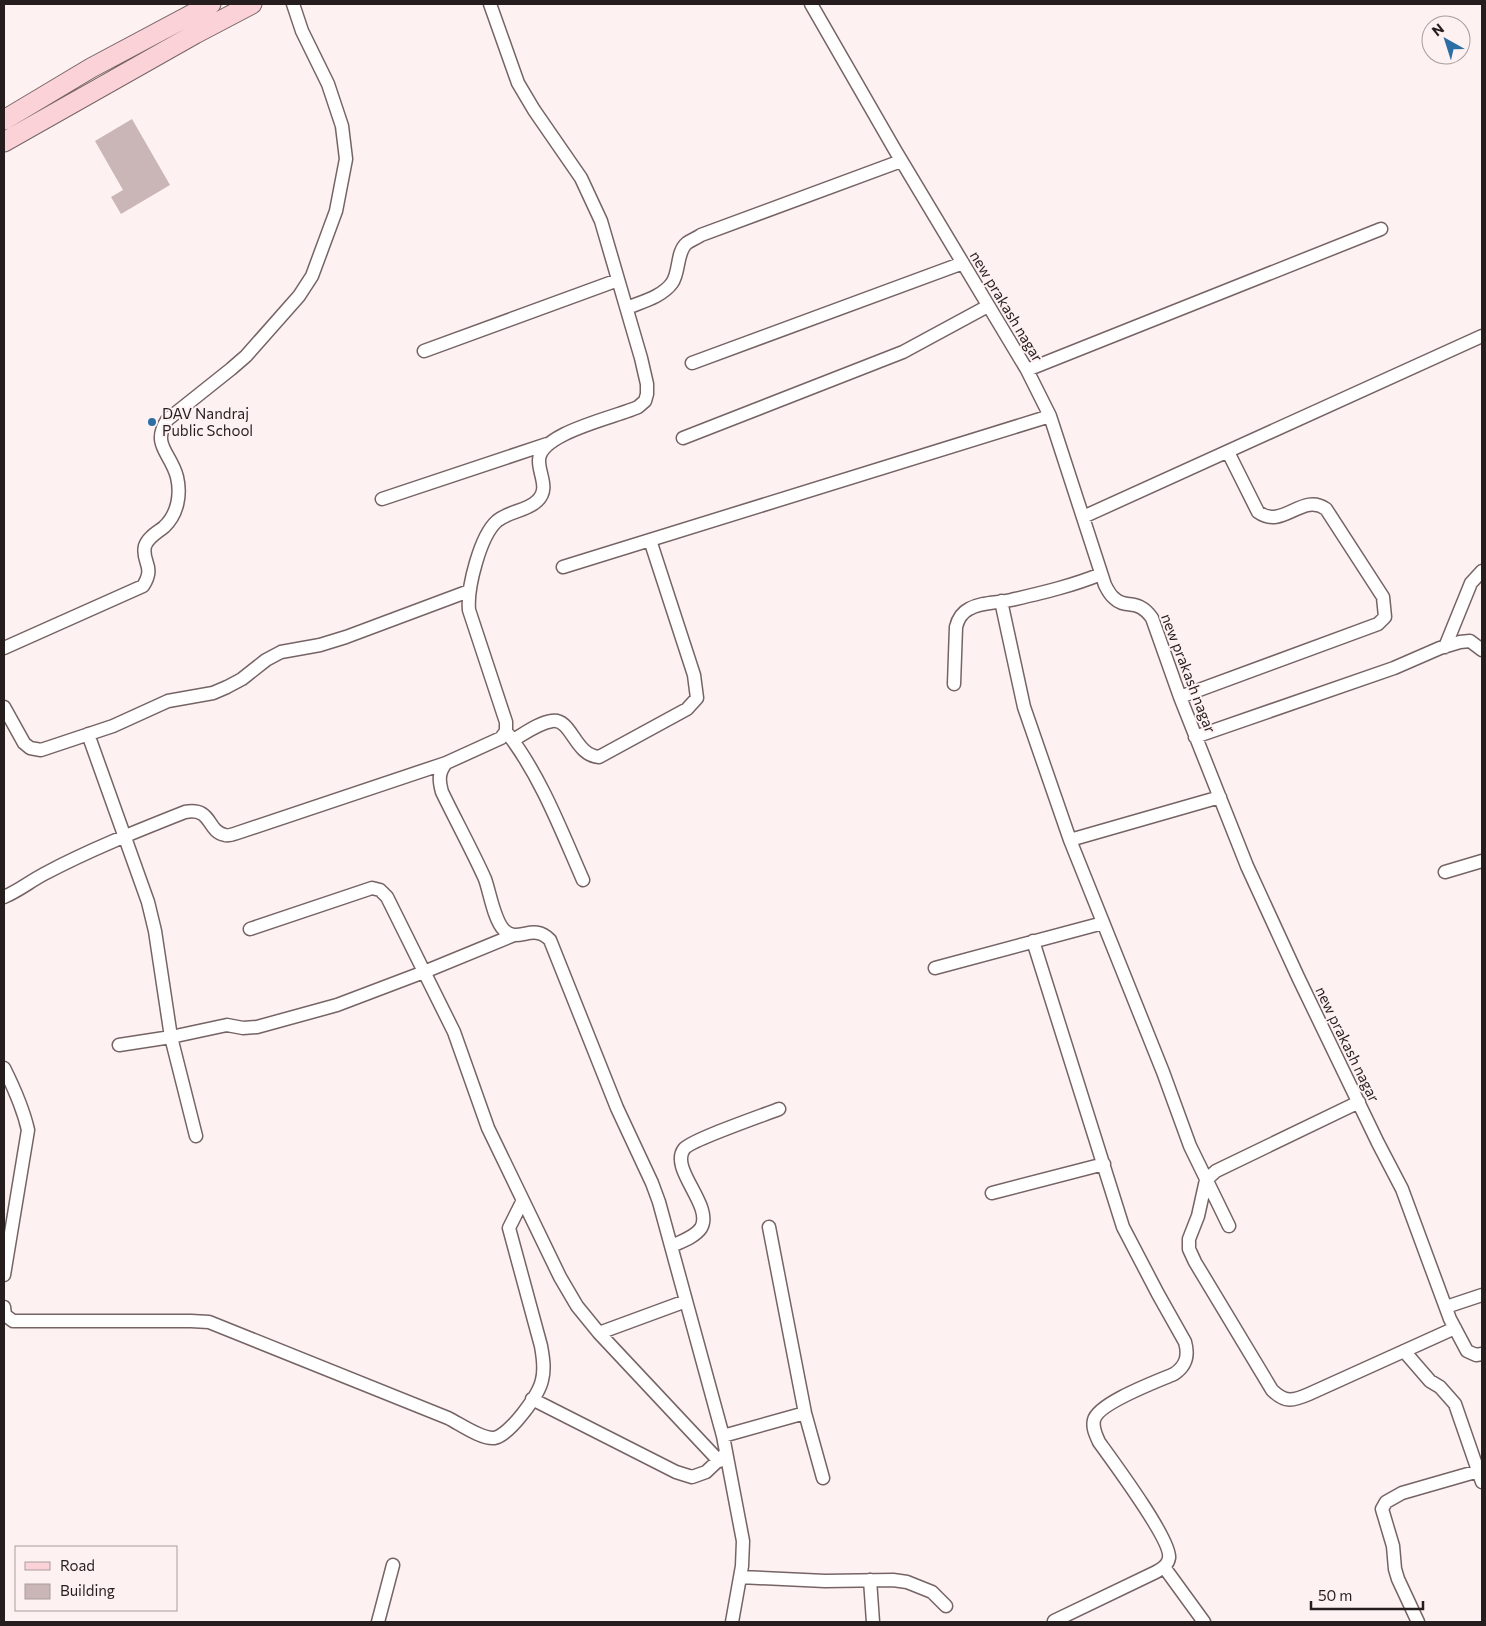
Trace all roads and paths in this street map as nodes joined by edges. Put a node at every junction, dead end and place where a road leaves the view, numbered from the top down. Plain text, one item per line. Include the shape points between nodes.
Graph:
1 (211, 4) edge
2 (252, 4) edge
3 (293, 4) edge
4 (490, 4) edge
5 (811, 4) edge
6 (4, 120) edge
7 (4, 142) edge
8 (901, 161) junction
9 (1382, 229) dead end
10 (963, 263) junction
11 (618, 280) junction
12 (988, 306) junction
13 (627, 308) junction
14 (1482, 336) edge
15 (424, 351) dead end
16 (692, 363) dead end
17 (1027, 370) junction
18 (1050, 416) junction
19 (683, 438) dead end
20 (547, 444) junction
21 (1228, 452) junction
22 (382, 499) dead end
23 (1083, 517) junction
24 (650, 540) junction
25 (564, 567) dead end
26 (1482, 571) edge
27 (1101, 574) junction
28 (469, 591) junction
29 (1001, 601) junction
30 (1445, 647) junction
31 (4, 648) edge
32 (1482, 650) edge
33 (954, 684) dead end
34 (1180, 696) junction
35 (4, 707) edge
36 (88, 734) junction
37 (509, 736) junction
38 (1195, 737) junction
39 (446, 763) junction
40 (1220, 797) junction
41 (124, 836) junction
42 (1070, 840) junction
43 (1482, 861) edge
44 (1445, 872) dead end
45 (583, 880) dead end
46 (4, 897) edge
47 (1103, 923) junction
48 (250, 929) dead end
49 (514, 935) junction
50 (1033, 941) junction
51 (935, 968) dead end
52 (424, 972) junction
53 (171, 1037) junction
54 (118, 1045) dead end
55 (4, 1068) edge
56 (1359, 1102) junction
57 (779, 1109) dead end
58 (196, 1136) dead end
59 (1104, 1164) junction
60 (1206, 1180) junction
61 (992, 1193) dead end
62 (522, 1202) junction
63 (1229, 1226) dead end
64 (769, 1227) dead end
65 (672, 1246) junction
66 (4, 1275) edge
67 (1482, 1295) edge
68 (686, 1301) junction
69 (4, 1307) edge
70 (1446, 1308) junction
71 (1455, 1328) junction
72 (599, 1334) junction
73 (1404, 1351) junction
74 (1482, 1354) edge
75 (532, 1399) junction
76 (805, 1413) junction
77 (723, 1436) junction
78 (723, 1457) junction
79 (1481, 1475) edge
80 (823, 1478) dead end
81 (393, 1565) dead end
82 (1164, 1567) junction
83 (740, 1577) junction
84 (870, 1580) junction
85 (946, 1606) dead end
86 (1054, 1621) dead end
87 (378, 1622) edge
88 (732, 1622) edge
89 (873, 1622) edge
90 (1204, 1622) edge
91 (1418, 1622) edge

1 - 6 main road via 91,68
2 - 7 main road
3 - 31 street via 337,107 346,159 336,211 312,276 299,296 246,356 166,420 161,429 160,438 177,478 177,506 173,516 146,545 149,571 142,586
4 - 11 street via 518,83 592,200
5 - 8 street, new prakash nagar
8 - 10 street, new prakash nagar
8 - 13 street via 686,243 671,284 659,294
9 - 17 street
10 - 12 street, new prakash nagar
10 - 16 street
11 - 13 street
11 - 15 street
12 - 17 street, new prakash nagar
12 - 19 street via 903,352
13 - 20 street via 647,384 645,401 638,407 568,432
14 - 21 street
17 - 18 street, new prakash nagar
18 - 23 street, new prakash nagar
18 - 24 street
20 - 22 street
20 - 28 street via 540,453 544,479 539,499 511,512 489,531
21 - 23 street
21 - 34 street via 1258,512 1266,517 1274,518 1310,504 1326,509 1380,591 1385,617 1378,624
23 - 27 street, new prakash nagar
24 - 25 street
24 - 37 street via 694,676 697,698 687,710 599,757 583,750 569,730 553,721
26 - 30 street via 1471,583
27 - 29 street via 1065,587
27 - 34 street, new prakash nagar via 1114,598 1145,609 1152,618
28 - 36 street via 346,637 280,652 242,679 213,693 168,701
28 - 37 street via 469,610
29 - 33 street via 976,605 958,619
29 - 42 street via 1024,707
30 - 32 street via 1470,641
30 - 38 street
34 - 38 street, new prakash nagar
35 - 36 street via 30,748 41,750
36 - 41 street
37 - 39 street
37 - 45 street via 529,764
38 - 40 street, new prakash nagar
39 - 41 street via 237,833 225,835 215,830 210,820 195,810
39 - 49 street via 440,770 442,792 485,880 500,922
40 - 42 street
40 - 56 street, new prakash nagar via 1286,952
41 - 46 street
41 - 53 street via 155,930
42 - 47 street
43 - 44 street
47 - 50 street
47 - 60 street
48 - 52 street via 372,888 387,897
49 - 52 street
49 - 65 street via 537,932 550,940 617,1108 652,1183
50 - 51 street
50 - 59 street
52 - 53 street via 337,1005 257,1027 227,1025
52 - 62 street via 454,1032 488,1128
53 - 54 street
53 - 58 street
55 - 66 street via 25,1115 28,1130
56 - 60 street via 1216,1171
56 - 70 street, new prakash nagar via 1402,1189
57 - 65 street via 685,1147 680,1155 682,1165 703,1220 700,1229
59 - 61 street
59 - 82 street via 1123,1226 1188,1351 1182,1369 1111,1402 1094,1419 1094,1431 1099,1442 1165,1543 1169,1561
60 - 63 street
60 - 73 street via 1189,1239 1194,1262 1272,1390 1280,1397 1297,1399
62 - 72 street via 560,1277
62 - 75 street via 509,1228 544,1366 542,1382
64 - 76 street
65 - 68 street
67 - 70 street
68 - 72 street
68 - 77 street
69 - 75 street via 5,1315 13,1321 209,1322 448,1418 486,1438 505,1434
70 - 71 street, new prakash nagar
71 - 73 street
71 - 74 street, new prakash nagar via 1468,1351
72 - 78 street
73 - 79 street via 1455,1404
75 - 78 street via 676,1472 692,1477 706,1472
76 - 77 street
76 - 80 street
77 - 78 street
78 - 83 street via 743,1541
79 - 91 street via 1402,1492 1386,1502 1382,1509 1393,1546 1395,1569
81 - 87 street
82 - 86 street
82 - 90 street
83 - 84 street via 825,1582
83 - 88 street
84 - 85 street via 893,1580 921,1586
84 - 89 street

